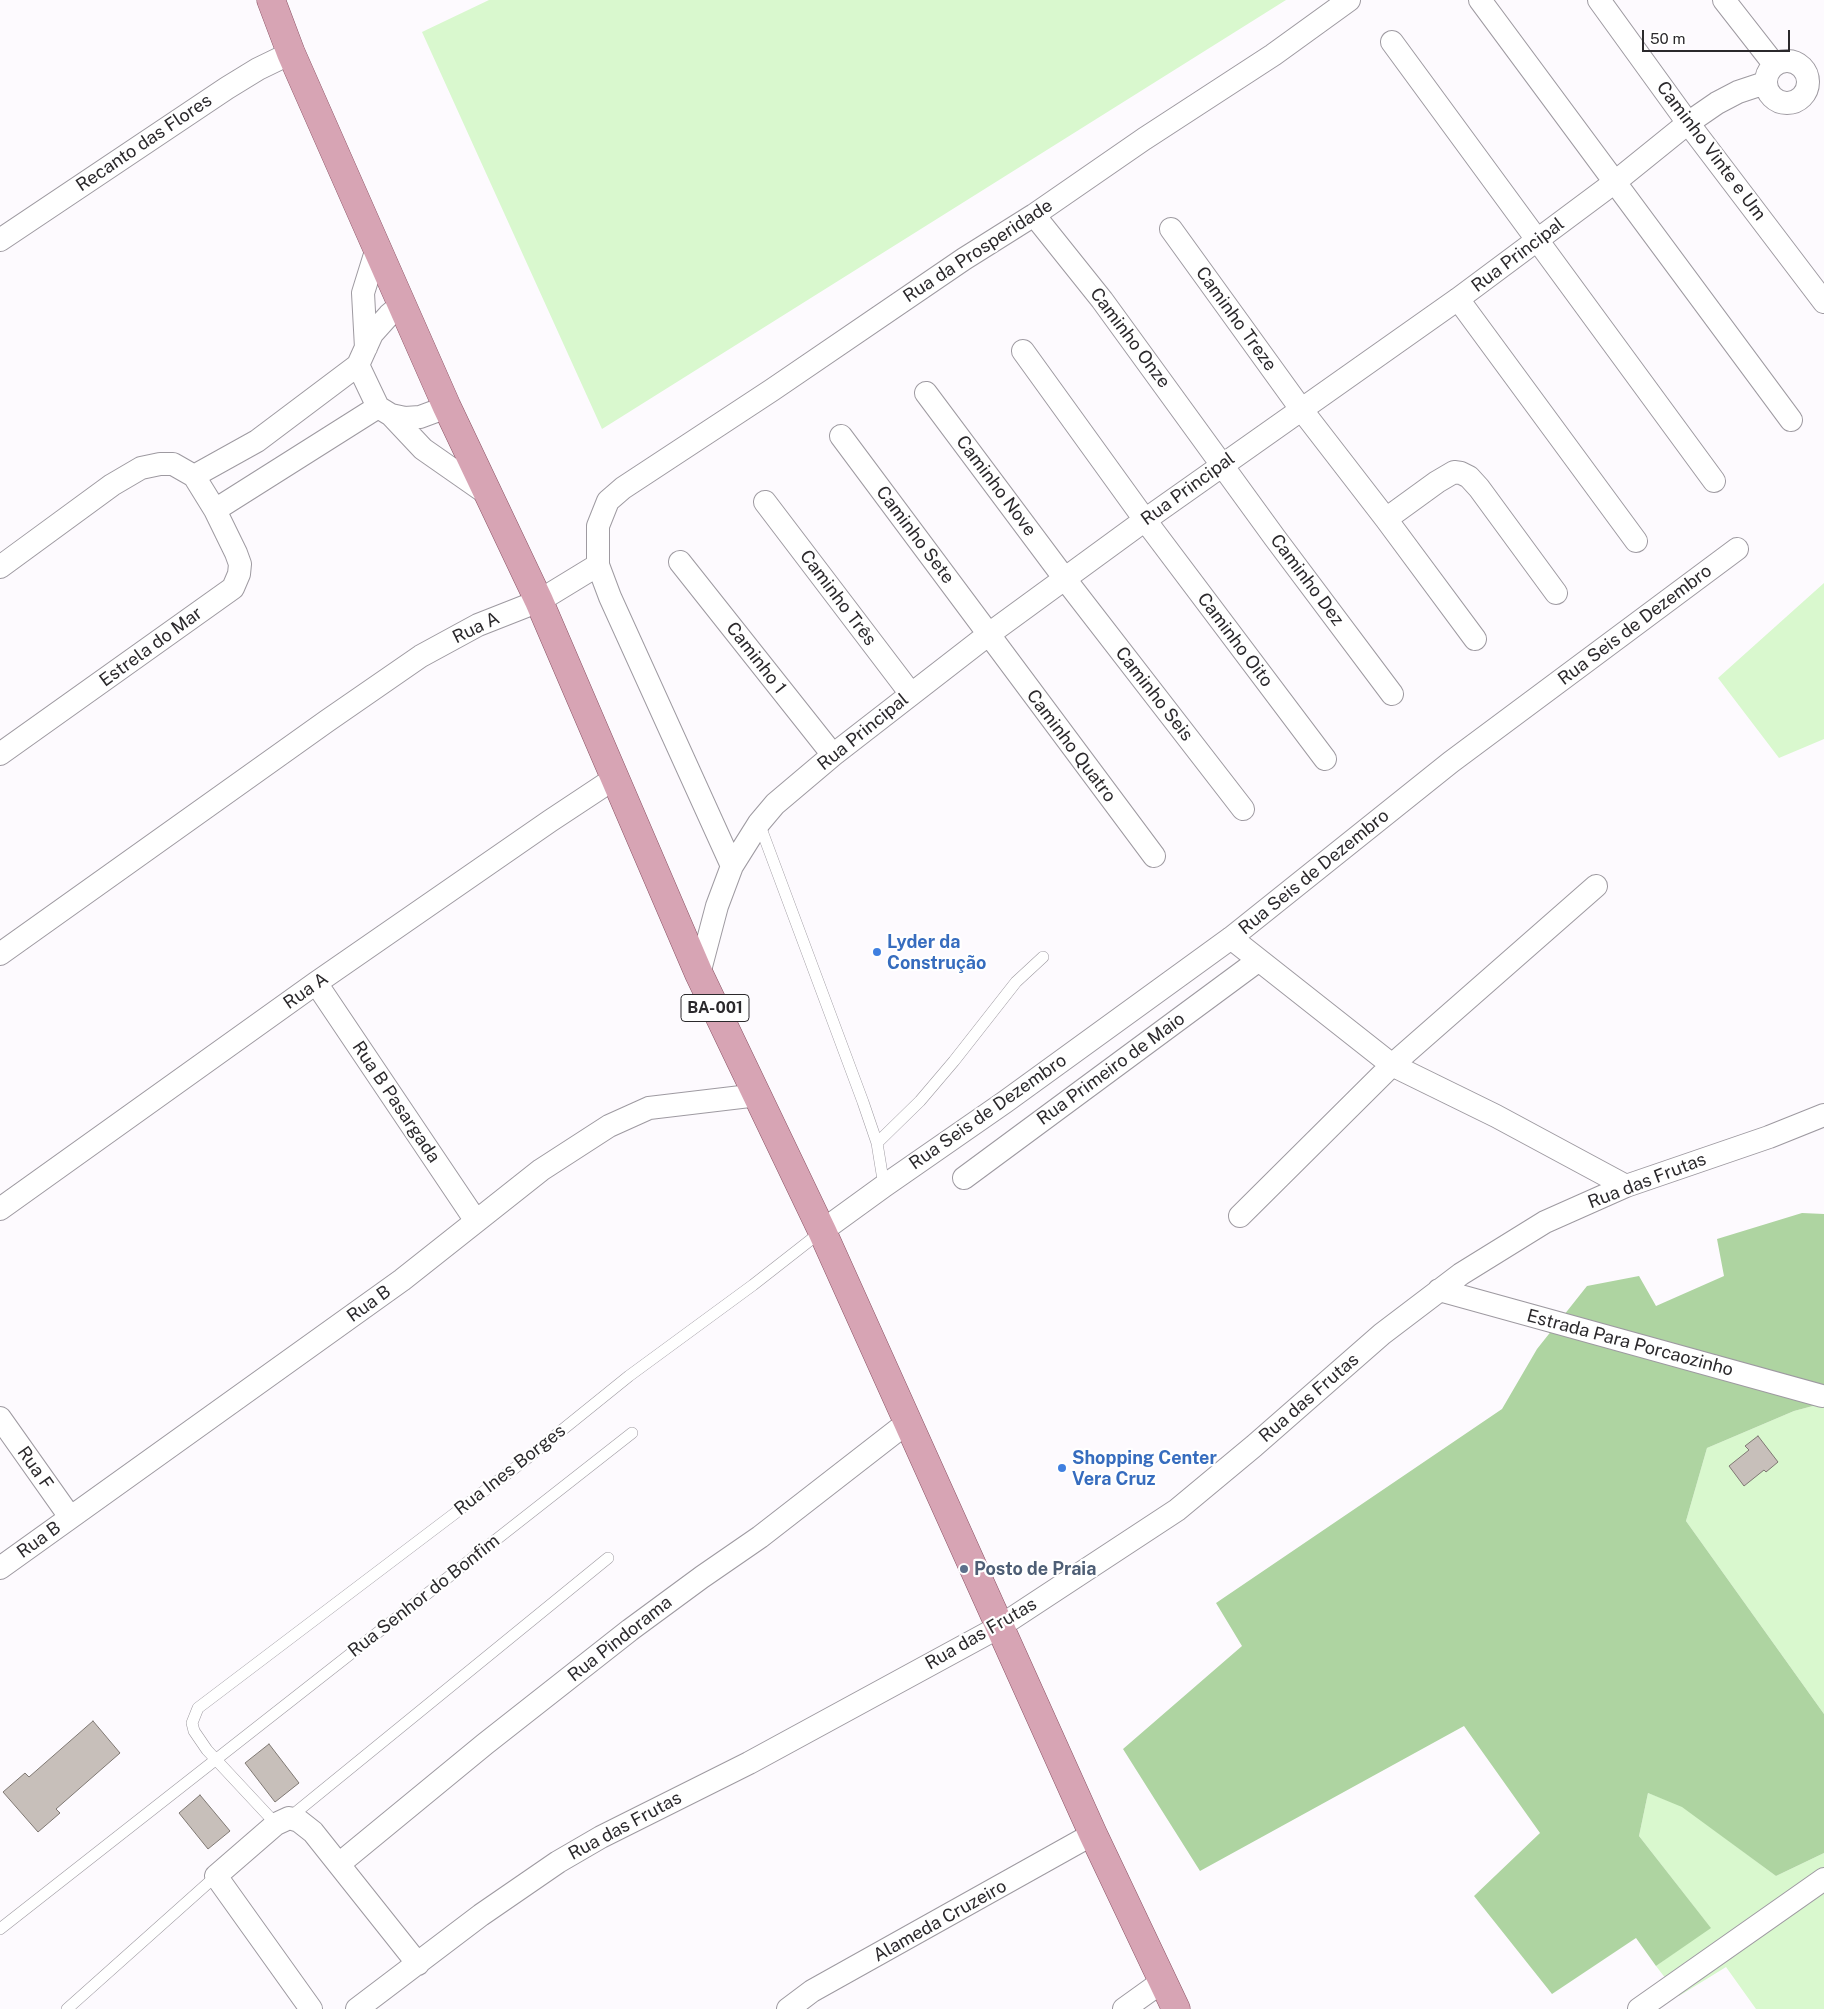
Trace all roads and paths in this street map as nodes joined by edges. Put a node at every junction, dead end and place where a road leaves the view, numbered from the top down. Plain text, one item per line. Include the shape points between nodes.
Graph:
1 (1349, 0) edge
2 (1480, 0) edge
3 (1599, 0) edge
4 (1724, 0) edge
5 (275, 1) edge
6 (1392, 42) dead end
7 (291, 53) junction
8 (1688, 123) junction
9 (1615, 182) junction
10 (1034, 214) junction
11 (1171, 229) dead end
12 (0, 240) edge
13 (1538, 240) junction
14 (377, 248) junction
15 (1458, 299) junction
16 (1824, 302) edge
17 (402, 304) junction
18 (1024, 351) dead end
19 (362, 356) junction
20 (926, 393) dead end
21 (447, 407) junction
22 (1301, 409) junction
23 (384, 411) junction
24 (1791, 420) dead end
25 (841, 436) dead end
26 (1222, 464) junction
27 (194, 476) junction
28 (1714, 481) dead end
29 (486, 493) junction
30 (765, 502) dead end
31 (216, 510) junction
32 (1386, 519) junction
33 (1145, 520) junction
34 (1636, 540) dead end
35 (1738, 549) dead end
36 (680, 562) dead end
37 (598, 566) junction
38 (0, 568) edge
39 (1065, 580) junction
40 (1556, 593) dead end
41 (539, 601) junction
42 (989, 634) junction
43 (1475, 639) dead end
44 (911, 694) junction
45 (1392, 694) dead end
46 (0, 754) edge
47 (833, 755) junction
48 (1325, 759) dead end
49 (615, 778) junction
50 (1243, 809) dead end
51 (759, 823) junction
52 (1154, 856) dead end
53 (732, 866) junction
54 (1596, 886) dead end
55 (1231, 938) junction
56 (0, 954) edge
57 (1043, 957) dead end
58 (1259, 960) junction
59 (699, 974) junction
60 (316, 983) junction
61 (1392, 1065) junction
62 (758, 1095) junction
63 (1824, 1115) edge
64 (877, 1143) junction
65 (964, 1178) dead end
66 (884, 1186) junction
67 (1626, 1186) junction
68 (0, 1209) edge
69 (1240, 1216) dead end
70 (476, 1221) junction
71 (822, 1231) junction
72 (1439, 1290) junction
73 (1822, 1396) dead end
74 (0, 1418) edge
75 (908, 1422) junction
76 (632, 1433) dead end
77 (70, 1517) junction
78 (608, 1558) dead end
79 (0, 1568) edge
80 (999, 1627) junction
81 (215, 1759) junction
82 (282, 1821) junction
83 (1093, 1834) junction
84 (339, 1864) junction
85 (216, 1876) junction
86 (1824, 1879) edge
87 (0, 1929) edge
88 (418, 1964) junction
89 (1163, 1981) junction
90 (67, 2009) edge
91 (311, 2009) edge
92 (357, 2009) edge
93 (788, 2009) edge
94 (1124, 2009) edge
95 (1176, 2009) edge
96 (1639, 2009) edge

1 - 10 street, Rua da Prosperidade
2 - 9 street
3 - 8 street, Caminho Vinte e Um
4 - 8 street, Rua Principal via 1770,73
5 - 7 main road, BA-001
6 - 13 street
7 - 12 street, Recanto das Flores via 227,88
7 - 14 main road, BA-001
8 - 9 street, Rua Principal
8 - 16 street, Caminho Vinte e Um
9 - 13 street, Rua Principal
9 - 24 street
10 - 26 street, Caminho Onze via 1102,300
10 - 37 street, Rua da Prosperidade via 623,488 608,501 598,526
11 - 22 street, Caminho Treze
13 - 15 street, Rua Principal
13 - 28 street
14 - 17 main road, BA-001
14 - 19 street via 363,293
15 - 22 street, Rua Principal
15 - 34 street
17 - 19 street via 372,334
17 - 21 main road, BA-001
18 - 33 street, Caminho Oito
19 - 23 street
19 - 27 street via 257,441
20 - 39 street, Caminho Nove
21 - 23 street via 420,418 405,418
21 - 29 main road, BA-001
22 - 26 street, Rua Principal
22 - 32 street, Caminho Treze
23 - 29 street via 423,448
23 - 31 street
25 - 42 street, Caminho Sete
26 - 33 street, Rua Principal
26 - 45 street, Caminho Dez
27 - 31 street, Estrela do Mar
27 - 38 street, Estrela do Mar via 173,464 141,468 112,485
29 - 41 main road, BA-001
30 - 44 street, Caminho Três
31 - 46 street, Estrela do Mar via 240,564 233,588
32 - 40 street via 1437,482 1454,472 1461,473 1479,488
32 - 43 street, Caminho Treze
33 - 39 street, Rua Principal
33 - 48 street, Caminho Oito
35 - 55 street, Rua Seis de Dezembro via 1451,762
36 - 47 street, Caminho 1
37 - 41 street, Rua A
37 - 53 street
39 - 42 street, Rua Principal
39 - 50 street, Caminho Seis
41 - 49 main road, BA-001
41 - 56 street, Rua A via 478,624 422,656
42 - 44 street, Rua Principal
42 - 52 street, Caminho Quatro
44 - 47 street, Rua Principal
47 - 51 street, Rua Principal via 775,804
49 - 59 main road, BA-001
49 - 60 street, Rua A
51 - 53 street, Rua Principal
51 - 64 lane
53 - 59 street, Rua Principal via 717,906
54 - 61 street
55 - 58 street
55 - 66 street, Rua Seis de Dezembro
57 - 64 lane via 1016,982 920,1101
58 - 61 street
58 - 65 street, Rua Primeiro de Maio
59 - 62 main road, BA-001
60 - 68 street, Rua A
60 - 70 street, Rua B Pasargada
61 - 67 street
61 - 69 street
62 - 70 street, Rua B via 649,1108 609,1126 542,1170
62 - 71 main road, BA-001
63 - 67 street, Rua das Frutas via 1769,1138
64 - 66 lane
66 - 71 street, Rua Seis de Dezembro
67 - 72 street, Rua das Frutas via 1545,1222
70 - 77 street, Rua B via 402,1280
71 - 75 main road, BA-001
71 - 81 lane, Rua Ines Borges via 198,1708 192,1723 194,1731
72 - 73 street, Estrada Para Porcaozinho
72 - 80 street, Rua das Frutas via 1382,1334 1177,1510
74 - 77 street, Rua F
75 - 80 main road, BA-001
75 - 84 street, Rua Pindorama via 760,1537 600,1654
76 - 81 lane, Rua Senhor do Bonfim
77 - 79 street, Rua B
78 - 82 lane
80 - 83 main road, BA-001
80 - 88 street, Rua das Frutas via 749,1763 572,1853 481,1915
81 - 82 lane
81 - 87 lane, Rua Senhor do Bonfim
82 - 84 street via 299,1821 313,1832
82 - 85 street
83 - 89 main road, BA-001
83 - 93 street, Alameda Cruzeiro via 812,1991
84 - 88 street
85 - 90 lane
85 - 91 street
86 - 96 street
88 - 92 street, Rua das Frutas
89 - 94 street
89 - 95 main road, BA-001

